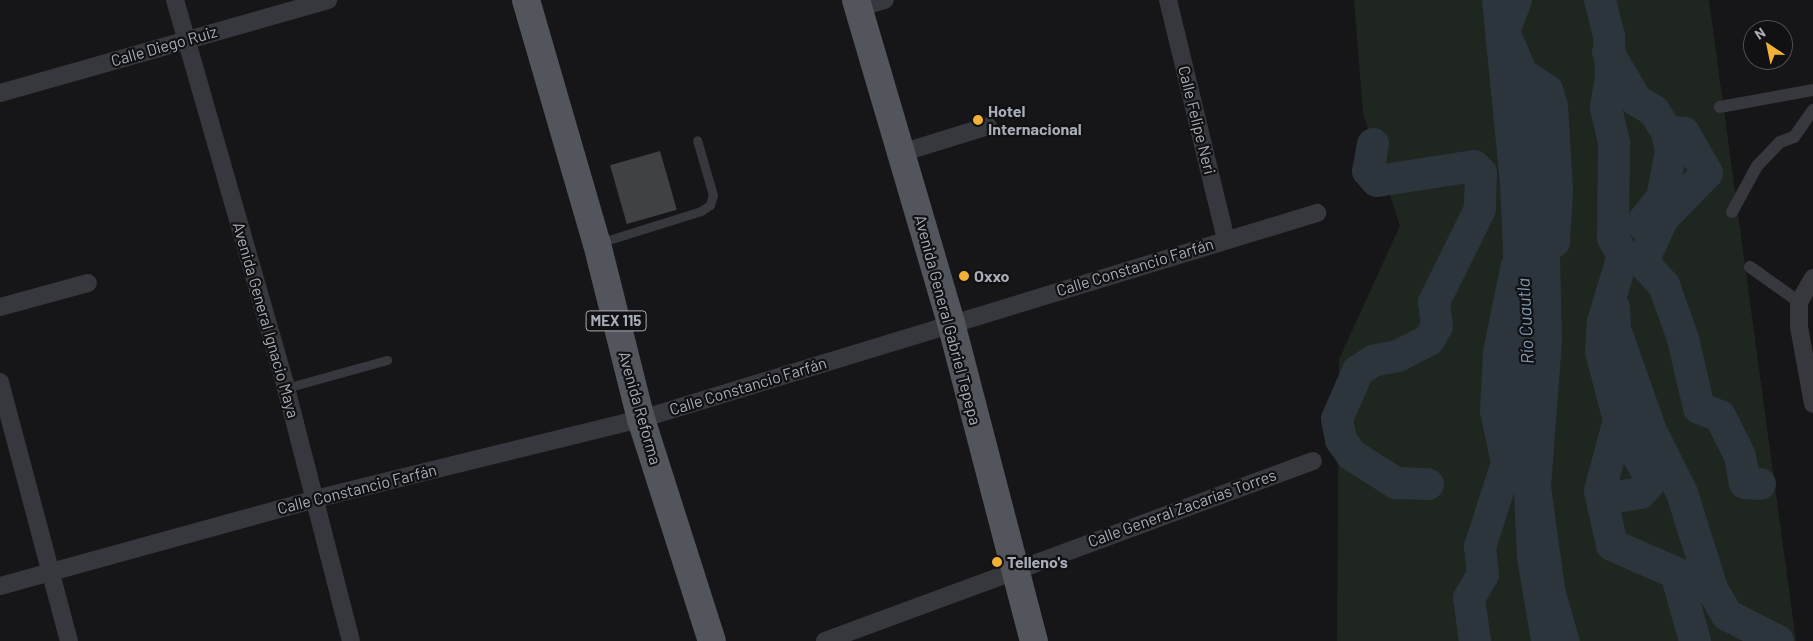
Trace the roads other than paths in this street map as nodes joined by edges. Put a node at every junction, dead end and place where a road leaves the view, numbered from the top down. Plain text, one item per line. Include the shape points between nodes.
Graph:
1 (176, 0) edge
2 (328, 0) edge
3 (526, 0) edge
4 (885, 0) edge
5 (1168, 0) edge
6 (857, 4) edge
7 (186, 40) junction
8 (1813, 90) edge
9 (0, 93) edge
10 (1720, 108) dead end
11 (1813, 110) edge
12 (988, 126) dead end
13 (697, 140) dead end
14 (901, 153) junction
15 (1732, 212) dead end
16 (1317, 213) dead end
17 (1226, 239) junction
18 (596, 244) junction
19 (1750, 267) dead end
20 (1813, 278) edge
21 (88, 282) dead end
22 (1799, 302) junction
23 (0, 307) edge
24 (951, 322) junction
25 (387, 360) dead end
26 (0, 382) edge
27 (286, 388) junction
28 (1813, 404) edge
29 (641, 419) junction
30 (1314, 461) dead end
31 (315, 499) junction
32 (1014, 569) junction
33 (51, 573) junction
34 (0, 586) edge
35 (69, 641) edge
36 (351, 641) edge
37 (712, 641) edge
38 (825, 641) edge
39 (1034, 641) edge

1 - 7 street, Avenida General Ignacio Maya
2 - 7 street, Calle Diego Ruiz
3 - 18 main road, Avenida Reforma / MEX 115
4 - 6 street
5 - 17 street, Calle Felipe Neri
6 - 14 main road, Avenida General Gabriel Tepepa
7 - 9 street, Calle Diego Ruiz
7 - 27 street, Avenida General Ignacio Maya
8 - 10 street
11 - 15 street via 1794,137 1780,142 1757,166
12 - 14 street
13 - 18 lane via 713,196 710,205 701,211
14 - 24 main road, Avenida General Gabriel Tepepa
16 - 17 street, Calle Constancio Farfán
17 - 24 street, Calle Constancio Farfán
18 - 29 main road, Avenida Reforma / MEX 115
19 - 22 street
20 - 22 street
21 - 23 street
22 - 28 street via 1799,327
24 - 29 street, Calle Constancio Farfán
24 - 32 main road, Avenida General Gabriel Tepepa
25 - 27 lane
26 - 33 street
27 - 31 street, Avenida General Ignacio Maya
29 - 31 street, Calle Constancio Farfán
29 - 37 main road, Avenida Reforma / MEX 115
30 - 32 street, Calle General Zacarías Torres
31 - 33 street, Calle Constancio Farfán
31 - 36 street, Avenida General Ignacio Maya
32 - 38 street, Calle General Zacarías Torres
32 - 39 main road, Avenida General Gabriel Tepepa
33 - 34 street, Calle Constancio Farfán
33 - 35 street

